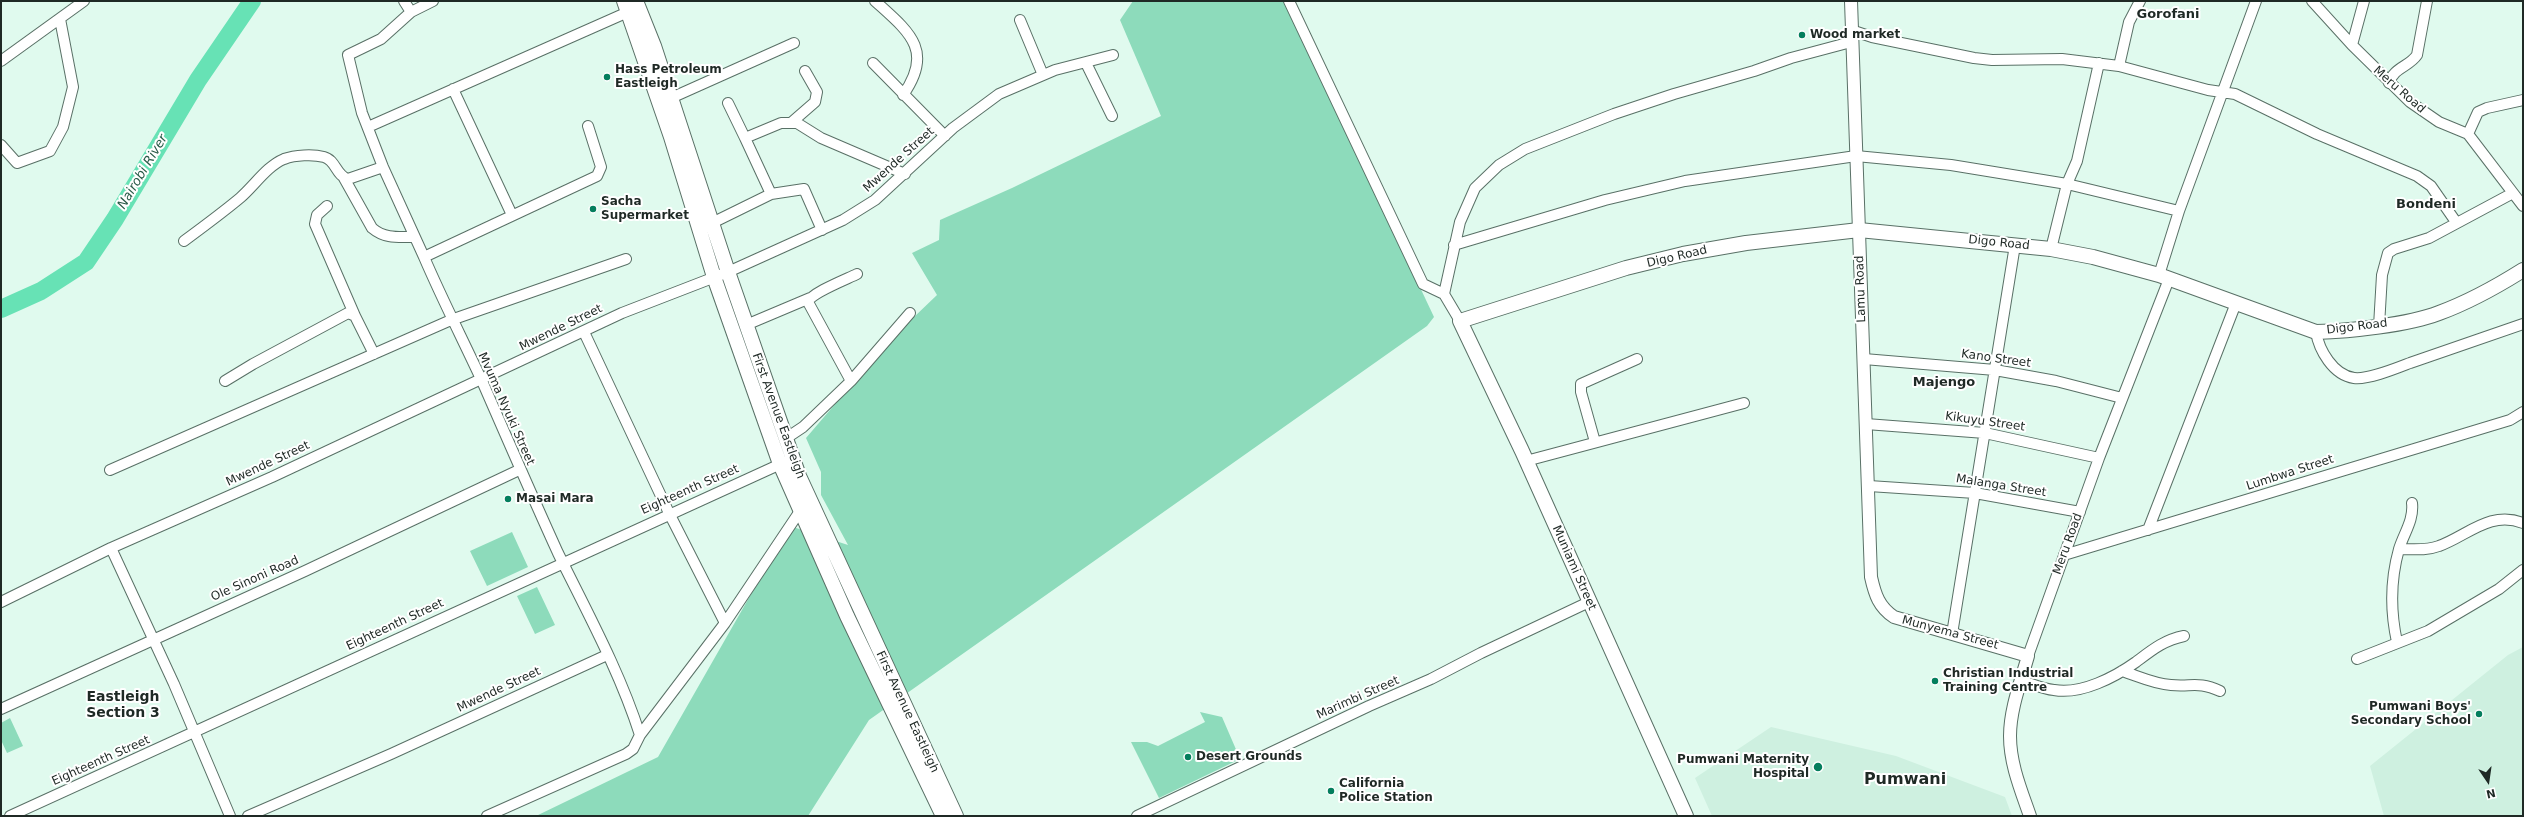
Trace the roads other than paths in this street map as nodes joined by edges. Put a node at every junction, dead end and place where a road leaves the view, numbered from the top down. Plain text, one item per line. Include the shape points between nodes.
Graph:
1 (84, 1) edge
2 (404, 1) edge
3 (433, 1) edge
4 (875, 1) edge
5 (1289, 1) edge
6 (1851, 1) edge
7 (2140, 1) edge
8 (2256, 1) edge
9 (2312, 1) edge
10 (2364, 1) edge
11 (2427, 1) edge
12 (629, 5) edge
13 (411, 12) junction
14 (60, 19) junction
15 (1020, 20) dead end
16 (1851, 36) junction
17 (794, 43) dead end
18 (2352, 45) junction
19 (1114, 55) dead end
20 (1, 61) edge
21 (873, 62) dead end
22 (1086, 63) junction
23 (2099, 63) junction
24 (2119, 66) junction
25 (805, 71) dead end
26 (1043, 75) junction
27 (2389, 83) junction
28 (453, 88) junction
29 (2222, 92) junction
30 (903, 95) junction
31 (671, 98) junction
32 (2523, 100) edge
33 (728, 103) dead end
34 (1112, 116) dead end
35 (792, 122) junction
36 (588, 126) dead end
37 (368, 128) junction
38 (2468, 134) junction
39 (945, 136) junction
40 (745, 138) junction
41 (1, 145) edge
42 (1856, 156) junction
43 (382, 167) junction
44 (905, 174) junction
45 (344, 178) junction
46 (2068, 184) junction
47 (2513, 193) junction
48 (771, 194) junction
49 (327, 206) dead end
50 (2523, 206) edge
51 (2179, 211) junction
52 (512, 215) junction
53 (2456, 222) junction
54 (712, 223) junction
55 (822, 230) junction
56 (1859, 230) junction
57 (414, 237) junction
58 (184, 241) dead end
59 (2015, 245) junction
60 (1454, 246) junction
61 (2051, 248) junction
62 (424, 257) junction
63 (626, 259) dead end
64 (2523, 270) edge
65 (728, 272) junction
66 (857, 274) dead end
67 (714, 277) junction
68 (2164, 277) junction
69 (1444, 294) junction
70 (810, 298) junction
71 (2236, 303) junction
72 (910, 313) dead end
73 (355, 316) junction
74 (451, 320) junction
75 (1460, 321) junction
76 (2523, 324) edge
77 (746, 325) junction
78 (2379, 326) junction
79 (584, 332) junction
80 (2316, 332) junction
81 (374, 354) junction
82 (1637, 359) dead end
83 (1864, 359) junction
84 (1995, 370) junction
85 (481, 380) junction
86 (225, 381) dead end
87 (851, 381) junction
88 (2122, 398) junction
89 (1744, 403) dead end
90 (2523, 412) edge
91 (1866, 424) junction
92 (1985, 433) junction
93 (785, 439) junction
94 (1595, 442) junction
95 (2099, 458) junction
96 (786, 461) junction
97 (1526, 461) junction
98 (110, 470) dead end
99 (519, 470) junction
100 (1869, 486) junction
101 (1975, 493) junction
102 (2412, 503) dead end
103 (800, 511) junction
104 (2080, 512) junction
105 (669, 513) junction
106 (2523, 523) edge
107 (2148, 530) junction
108 (111, 548) junction
109 (2399, 549) junction
110 (2064, 556) junction
111 (563, 562) junction
112 (2523, 570) edge
113 (1871, 578) joint
114 (1, 602) edge
115 (1589, 602) junction
116 (725, 623) junction
117 (1952, 634) junction
118 (2184, 636) dead end
119 (152, 639) junction
120 (2398, 642) junction
121 (607, 655) junction
122 (2028, 656) junction
123 (2357, 659) dead end
124 (2122, 671) junction
125 (2022, 681) junction
126 (2220, 690) dead end
127 (1, 709) edge
128 (193, 734) junction
129 (640, 735) junction
130 (10, 816) edge
131 (230, 816) edge
132 (248, 816) edge
133 (487, 816) edge
134 (943, 816) edge
135 (956, 816) edge
136 (1137, 816) edge
137 (1686, 816) edge
138 (2030, 816) edge

1 - 14 street
2 - 13 street
3 - 13 street
4 - 30 street via 904,27 915,43 918,53 915,74
5 - 69 street via 1423,284
6 - 16 street, Lamu Road
7 - 24 street via 2129,22
8 - 29 street, Meru Road
9 - 18 street, Meru Road
10 - 18 street
11 - 27 street via 2416,55 2413,60 2396,70
12 - 28 street
12 - 31 main road, First Avenue Eastleigh
12 - 67 main road, First Avenue Eastleigh
13 - 37 street, Mvuma Nyuki Street via 381,39 348,55
14 - 20 street
14 - 41 street via 73,87 63,127 50,151 17,163
15 - 26 street
16 - 23 street via 1872,37 1992,60 2062,59
16 - 42 street, Lamu Road
16 - 60 street via 1754,71 1614,114 1525,149 1499,165 1475,188 1460,222
17 - 31 street
18 - 27 street, Meru Road
19 - 22 street, Mwende Street
21 - 30 street
22 - 26 street, Mwende Street
22 - 34 street
23 - 24 street
23 - 46 street via 2077,161
24 - 29 street
25 - 35 street via 818,92 815,102
26 - 39 street, Mwende Street via 999,94
27 - 38 street, Meru Road via 2410,102 2439,122
28 - 37 street
28 - 52 street
29 - 51 street, Meru Road
29 - 53 street via 2235,94 2317,134 2417,176 2431,186
30 - 39 street
31 - 54 main road, First Avenue Eastleigh
32 - 38 street via 2478,112
33 - 40 street
35 - 40 street via 781,123
35 - 44 street via 821,138
36 - 52 street via 599,160 600,172 597,176
37 - 43 street, Mvuma Nyuki Street
38 - 47 street
39 - 44 street, Mwende Street
40 - 48 street
42 - 46 street via 1951,165
42 - 56 street, Lamu Road
42 - 60 street via 1685,181 1605,200
43 - 45 street via 352,179
43 - 57 street, Mvuma Nyuki Street
44 - 55 street, Mwende Street via 875,200
45 - 57 street via 372,228 384,236
45 - 58 street via 330,160 324,157 284,159 274,165 241,197
46 - 51 street
46 - 61 street
47 - 50 street
47 - 53 street
48 - 54 street
48 - 55 street via 804,189
49 - 73 street via 317,215 315,224
51 - 68 street, Meru Road
52 - 62 street
53 - 78 street via 2429,238 2398,247 2388,253 2382,275
54 - 65 main road, First Avenue Eastleigh
55 - 65 street, Mwende Street
56 - 59 main road, Digo Road
56 - 75 main road, Digo Road via 1746,243 1683,254 1626,268
56 - 83 street, Lamu Road
57 - 62 street, Mvuma Nyuki Street
59 - 61 main road, Digo Road
59 - 84 street
60 - 69 street
61 - 68 main road, Digo Road
62 - 74 street, Mvuma Nyuki Street
63 - 74 street
64 - 78 main road, Digo Road via 2468,302 2438,314
65 - 67 street, Mwende Street
65 - 77 main road, First Avenue Eastleigh
66 - 70 street
67 - 79 street, Mwende Street via 622,313
67 - 96 main road, First Avenue Eastleigh
68 - 71 main road, Digo Road
68 - 88 street, Meru Road
69 - 75 street
70 - 77 street
70 - 87 street via 809,304
71 - 80 main road, Digo Road
71 - 107 street
72 - 87 street
73 - 81 street
73 - 86 street via 348,313
74 - 81 street
74 - 85 street, Mvuma Nyuki Street
75 - 97 main road, Muniami Street
76 - 80 street via 2356,379 2340,371 2324,355 2318,346
77 - 93 main road, First Avenue Eastleigh
78 - 80 main road, Digo Road via 2340,332
79 - 85 street, Mwende Street
79 - 105 street
81 - 98 street
82 - 94 street via 1581,384
83 - 84 street, Kano Street
83 - 91 street, Lamu Road
84 - 88 street, Kano Street via 2056,381
84 - 92 street
85 - 99 street, Mvuma Nyuki Street
85 - 108 street, Mwende Street
87 - 93 street via 803,428
88 - 95 street, Meru Road
89 - 94 street
90 - 107 street, Lumbwa Street via 2510,420
91 - 92 street, Kikuyu Street
91 - 100 street, Lamu Road
92 - 95 street, Kikuyu Street
92 - 101 street
93 - 96 main road, First Avenue Eastleigh
94 - 97 street
95 - 104 street, Meru Road
96 - 103 main road, First Avenue Eastleigh
96 - 105 street, Eighteenth Street
96 - 135 main road, First Avenue Eastleigh via 811,506
97 - 115 main road, Muniami Street
99 - 111 street, Mvuma Nyuki Street
99 - 119 street, Ole Sinoni Road via 305,571
100 - 101 street, Malanga Street
100 - 113 street, Lamu Road
101 - 104 street, Malanga Street
101 - 117 street
102 - 109 street via 2412,518
103 - 116 street
103 - 134 main road, First Avenue Eastleigh via 847,616
104 - 110 street, Meru Road
105 - 111 street, Eighteenth Street
105 - 116 street
106 - 109 street via 2509,520 2486,522 2432,548
107 - 110 street, Lumbwa Street
108 - 114 street, Mwende Street
108 - 119 street
109 - 120 street via 2391,583 2390,603
110 - 122 street, Meru Road
111 - 121 street, Mvuma Nyuki Street
111 - 128 street, Eighteenth Street
112 - 120 street via 2499,589 2434,627
113 - 117 street, Munyema Street via 1875,597 1883,610 1894,618
115 - 136 street, Marimbi Street
115 - 137 main road, Muniami Street
116 - 129 street
117 - 122 street, Munyema Street
118 - 124 street via 2158,644
119 - 127 street, Ole Sinoni Road
119 - 128 street
120 - 123 street
121 - 129 street, Mvuma Nyuki Street via 634,715
121 - 132 street, Mwende Street
122 - 125 street, Meru Road
124 - 125 street via 2090,685 2069,690 2054,691
124 - 126 street via 2171,685 2206,685
125 - 138 street, Meru Road via 2011,720 2010,736 2013,765
128 - 130 street, Eighteenth Street
128 - 131 street
129 - 133 street via 633,749

